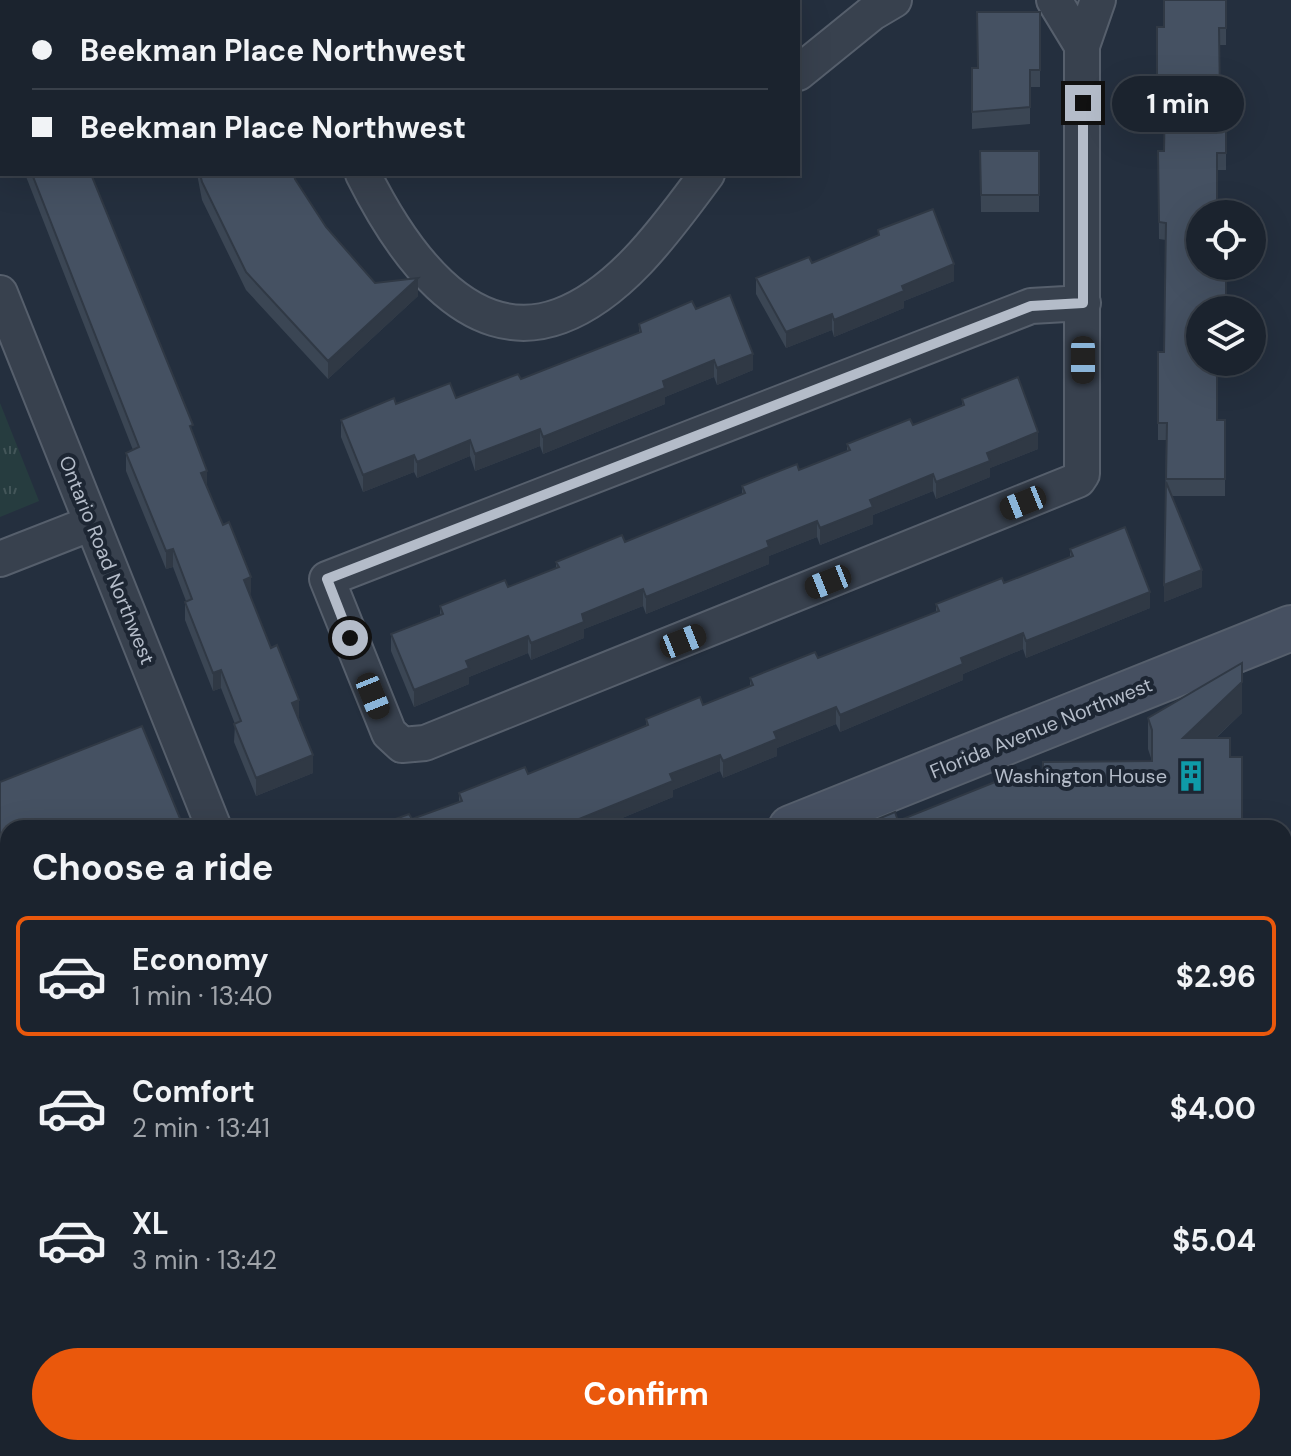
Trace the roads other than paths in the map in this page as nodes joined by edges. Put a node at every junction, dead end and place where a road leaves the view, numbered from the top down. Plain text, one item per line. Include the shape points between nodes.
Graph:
1 (894, 0) edge
2 (1054, 0) edge
3 (1098, 0) edge
4 (1082, 46) junction
5 (800, 71) edge
6 (364, 176) edge
7 (705, 176) edge
8 (0, 293) edge
9 (1083, 303) junction
10 (92, 523) junction
11 (0, 559) edge
12 (1291, 628) edge
13 (211, 820) edge
14 (811, 820) edge

1 - 5 street
2 - 4 street
3 - 4 street
4 - 9 street
6 - 7 street via 412,253 452,296 489,317 532,323 562,316 614,281
8 - 10 street, Ontario Road Northwest
9 - 9 street via 1078,480 425,743 402,745 389,733 327,579 1031,306
10 - 11 street
10 - 13 street, Ontario Road Northwest
12 - 14 main road, Florida Avenue Northwest

